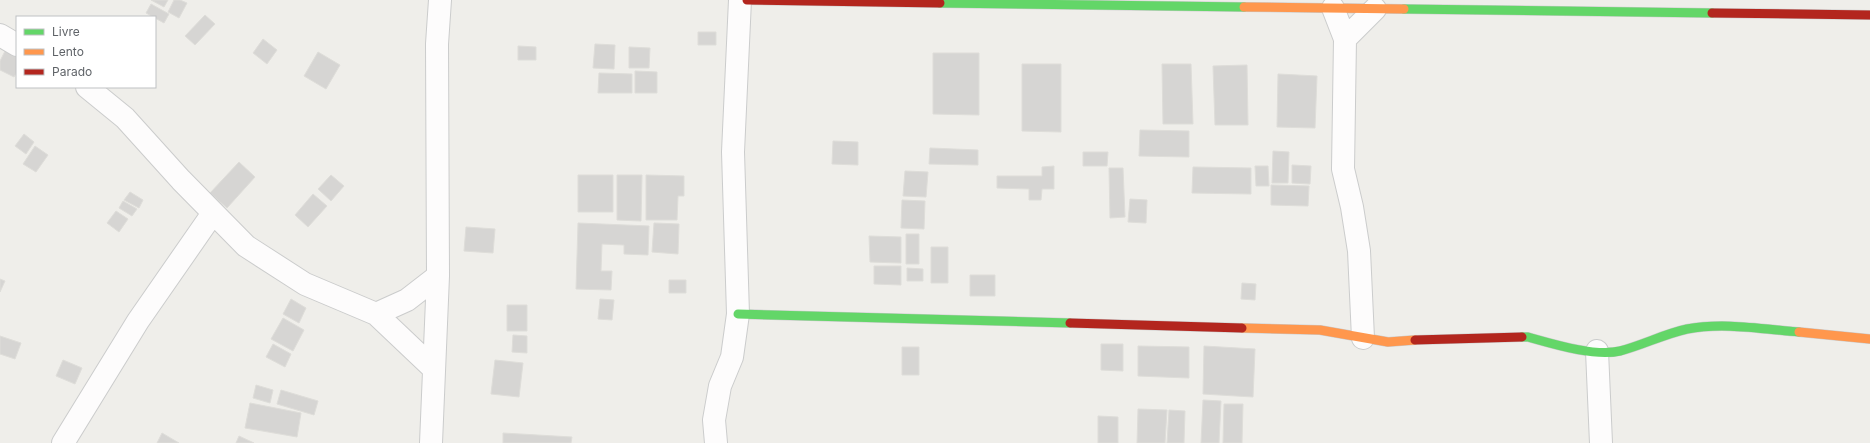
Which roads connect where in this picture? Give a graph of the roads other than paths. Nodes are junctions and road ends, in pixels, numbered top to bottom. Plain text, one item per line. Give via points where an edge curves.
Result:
1 (440, 0) edge
2 (740, 0) edge
3 (747, 0) edge
4 (1026, 2) edge
5 (1624, 6) edge
6 (1333, 8) junction
7 (1375, 9) junction
8 (1870, 15) edge
9 (0, 36) edge
10 (1345, 39) junction
11 (16, 44) edge
12 (87, 88) edge
13 (214, 213) junction
14 (438, 276) junction
15 (376, 314) junction
16 (738, 314) junction
17 (1363, 338) junction
18 (1870, 339) edge
19 (1597, 351) junction
20 (434, 369) junction
21 (63, 443) edge
22 (431, 443) edge
23 (716, 443) edge
24 (1601, 443) edge

1 - 14 street via 437,44
2 - 16 street via 732,152
3 - 4 street
4 - 6 street
5 - 7 street
5 - 8 street
6 - 7 street
6 - 10 street
7 - 10 street
9 - 11 street
10 - 17 street via 1343,169 1359,251
12 - 13 street via 125,118
13 - 15 street via 246,246 305,284
13 - 21 street via 138,321
14 - 15 street via 407,300
14 - 20 street
15 - 20 street
16 - 17 street via 1320,330
16 - 23 street via 732,357 719,393 714,420
17 - 19 street via 1388,342 1433,338 1528,337 1563,347
18 - 19 street via 1730,326 1687,329 1619,351
19 - 24 street
20 - 22 street

